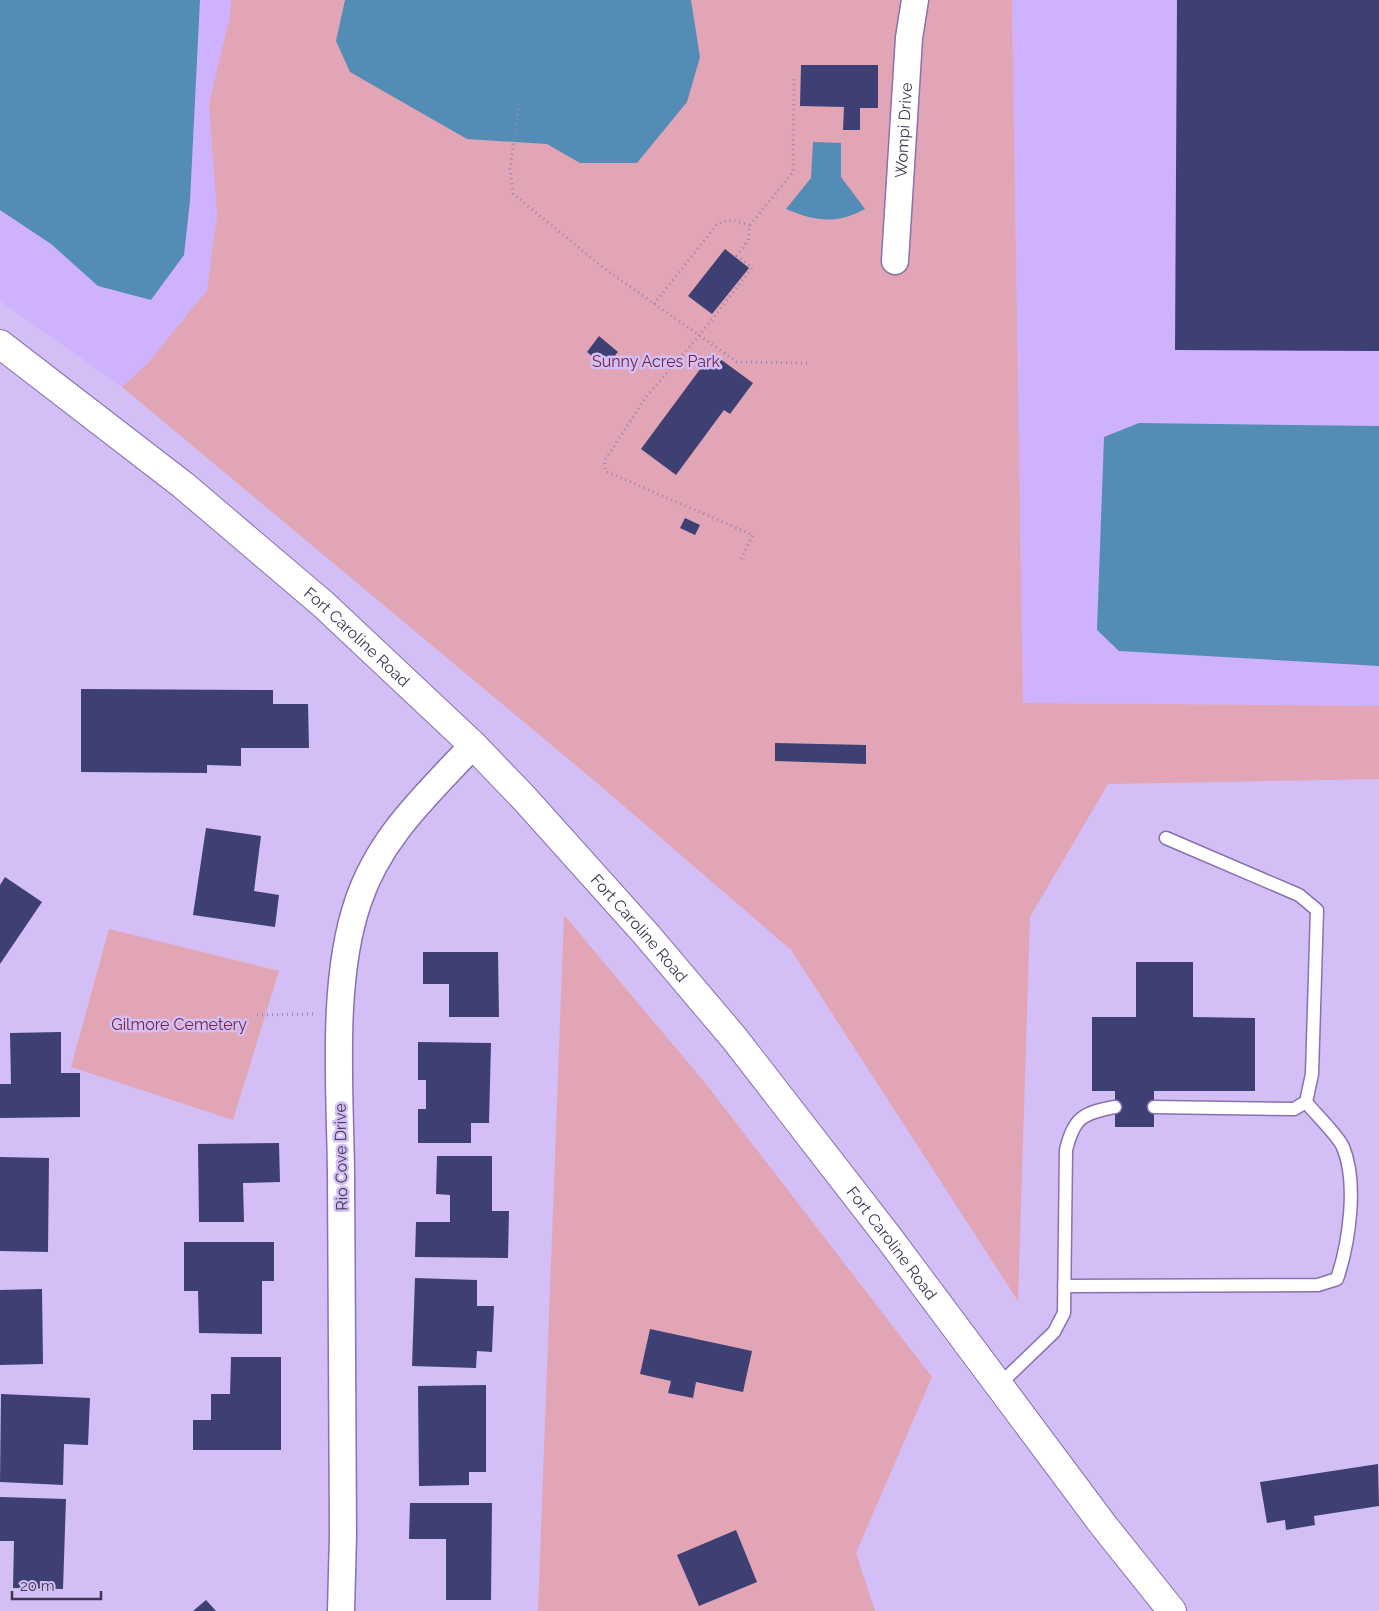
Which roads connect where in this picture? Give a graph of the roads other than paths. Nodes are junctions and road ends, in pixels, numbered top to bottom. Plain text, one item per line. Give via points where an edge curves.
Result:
1 (914, 0) edge
2 (894, 261) dead end
3 (0, 344) edge
4 (473, 745) junction
5 (1166, 838) dead end
6 (1306, 1102) junction
7 (1115, 1107) dead end
8 (1154, 1107) dead end
9 (1064, 1286) junction
10 (998, 1385) junction
11 (341, 1611) edge
12 (1172, 1611) edge

1 - 2 street, Wompi Drive
3 - 4 street, Fort Caroline Road via 183,485 322,604
4 - 10 street, Fort Caroline Road via 646,934 734,1038
4 - 11 street, Rio Cove Drive via 398,826 373,866 358,901 343,962 340,1062
5 - 6 lane via 1299,895 1317,910 1312,1074
6 - 8 lane via 1294,1109
6 - 9 lane via 1342,1146 1352,1186 1338,1279 1318,1285
7 - 9 lane via 1089,1112 1071,1129 1066,1150
9 - 10 lane via 1064,1312 1054,1332
10 - 12 street, Fort Caroline Road

